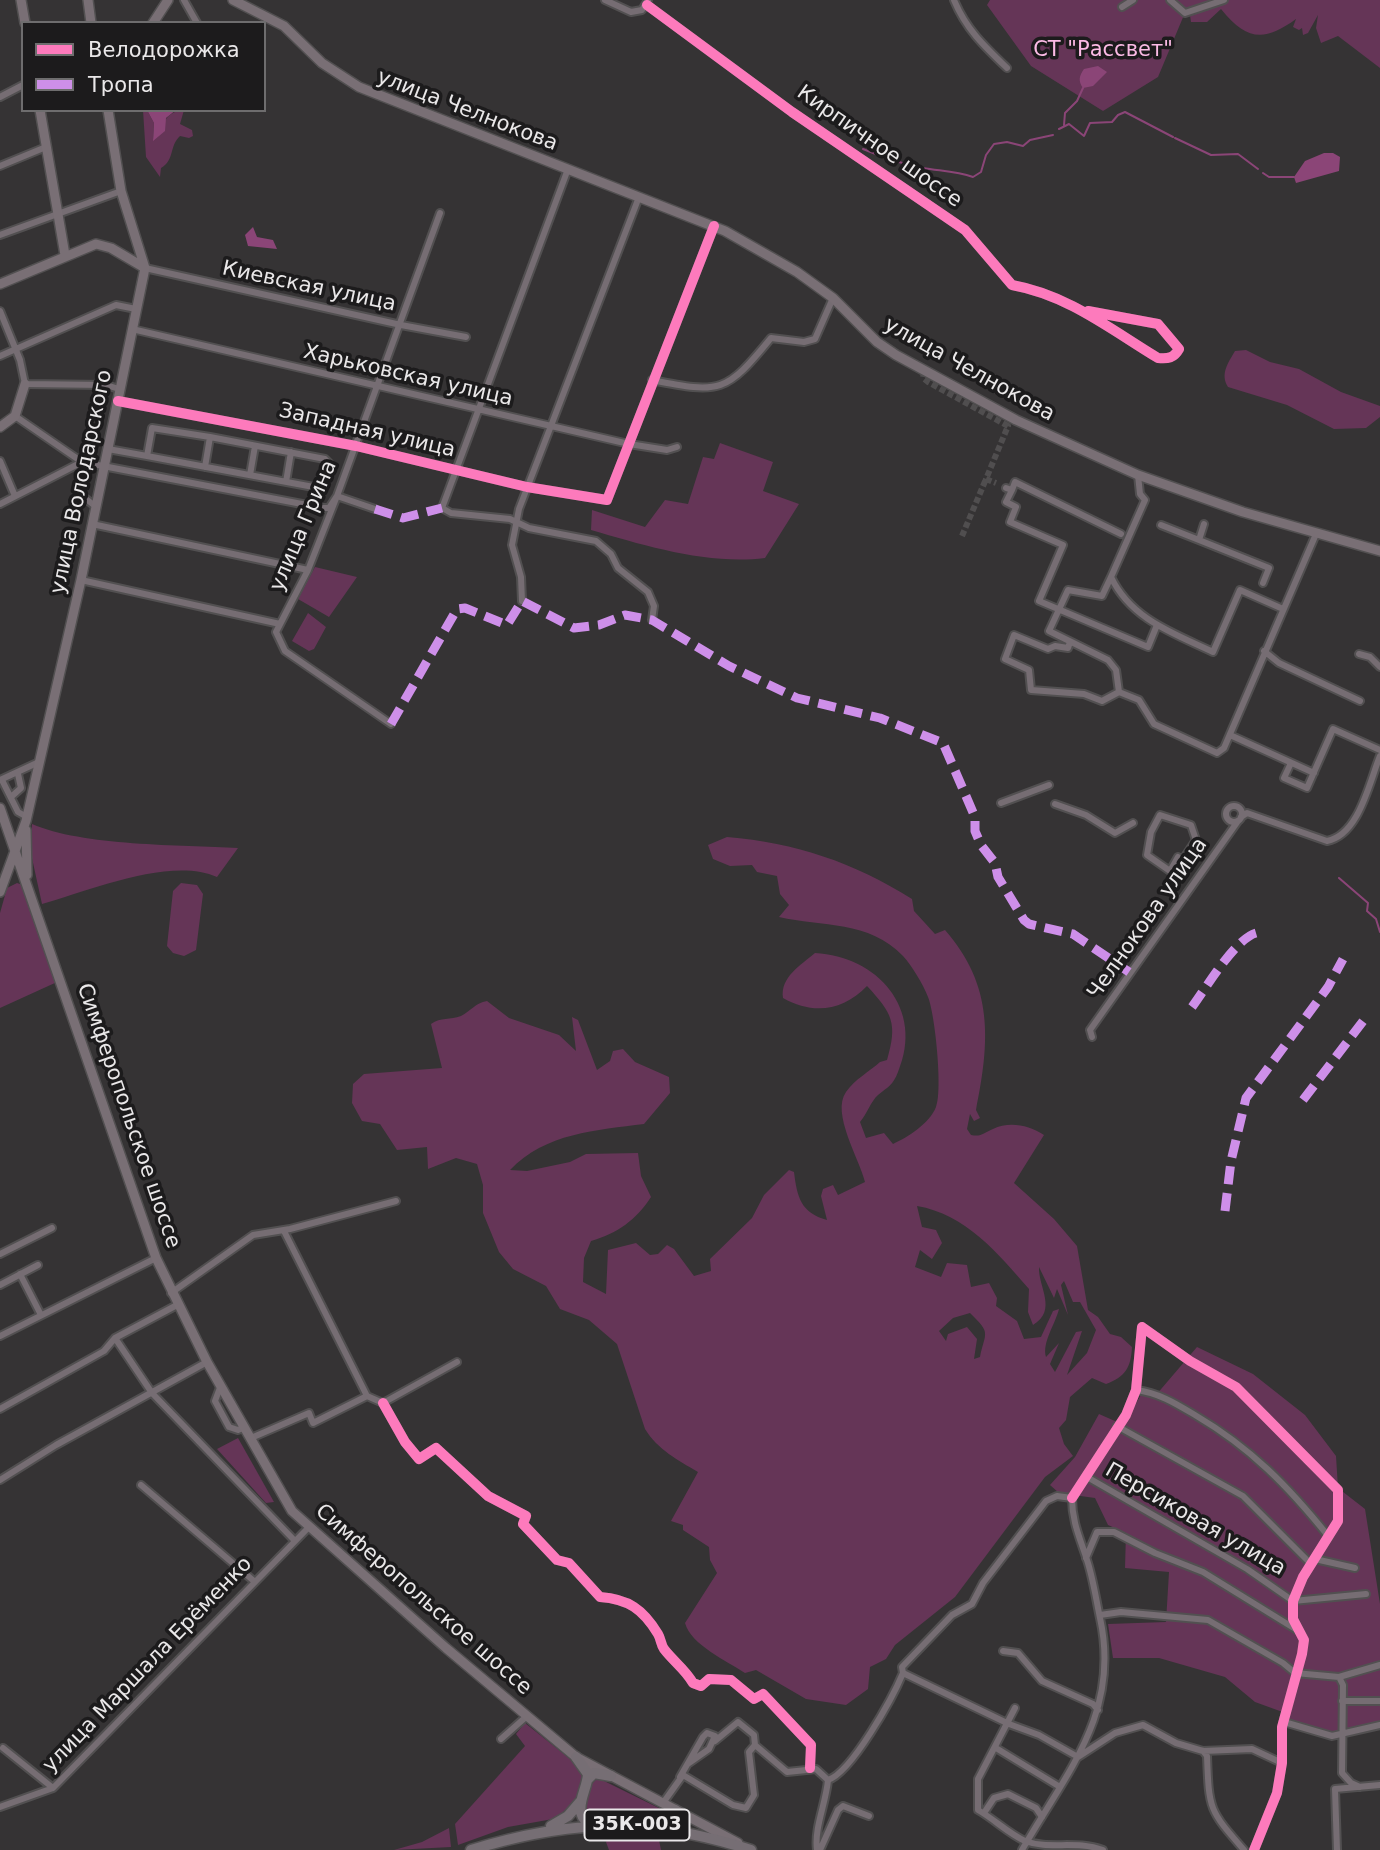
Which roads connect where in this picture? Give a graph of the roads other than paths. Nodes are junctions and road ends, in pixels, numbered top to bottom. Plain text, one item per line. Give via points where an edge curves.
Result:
1 (21, 0) edge
2 (88, 0) edge
3 (168, 0) edge
4 (184, 0) edge
5 (233, 0) edge
6 (605, 0) edge
7 (954, 0) edge
8 (1133, 0) edge
9 (1170, 0) edge
10 (1224, 0) edge
11 (647, 2) edge
12 (1122, 7) dead end
13 (25, 21) edge
14 (91, 21) edge
15 (154, 21) edge
16 (196, 21) edge
17 (1007, 68) dead end
18 (21, 86) edge
19 (0, 97) edge
20 (40, 112) edge
21 (110, 114) edge
22 (46, 147) junction
23 (0, 166) edge
24 (568, 169) junction
25 (121, 191) junction
26 (639, 197) junction
27 (56, 212) junction
28 (440, 213) dead end
29 (714, 226) junction
30 (0, 234) edge
31 (65, 256) junction
32 (145, 268) junction
33 (0, 284) edge
34 (833, 298) junction
35 (136, 309) junction
36 (0, 311) edge
37 (1088, 311) junction
38 (401, 325) junction
39 (132, 328) junction
40 (466, 337) dead end
41 (15, 350) junction
42 (0, 356) edge
43 (652, 380) junction
44 (25, 384) junction
45 (377, 387) junction
46 (120, 389) junction
47 (118, 401) junction
48 (478, 410) junction
49 (15, 416) junction
50 (551, 426) junction
51 (0, 427) edge
52 (210, 437) junction
53 (629, 444) junction
54 (255, 446) junction
55 (356, 446) junction
56 (677, 447) dead end
57 (108, 449) junction
58 (291, 452) junction
59 (147, 456) junction
60 (0, 461) edge
61 (85, 462) junction
62 (104, 466) junction
63 (205, 467) junction
64 (456, 471) junction
65 (250, 475) junction
66 (1138, 475) junction
67 (286, 482) junction
68 (527, 487) junction
69 (15, 496) junction
70 (337, 496) junction
71 (0, 503) edge
72 (95, 506) junction
73 (374, 509) dead end
74 (92, 524) junction
75 (517, 524) junction
76 (1204, 524) dead end
77 (1161, 525) dead end
78 (1121, 534) dead end
79 (1316, 534) junction
80 (1199, 540) junction
81 (1379, 549) edge
82 (308, 570) junction
83 (1111, 577) junction
84 (81, 580) junction
85 (1263, 583) dead end
86 (522, 601) dead end
87 (1059, 609) junction
88 (1283, 609) junction
89 (652, 620) dead end
90 (280, 624) junction
91 (1157, 625) junction
92 (1070, 642) junction
93 (1264, 651) junction
94 (1359, 654) dead end
95 (1380, 667) edge
96 (1119, 692) junction
97 (1360, 701) dead end
98 (391, 724) dead end
99 (1230, 735) junction
100 (1380, 750) edge
101 (1380, 756) edge
102 (39, 762) junction
103 (1291, 763) junction
104 (1314, 773) junction
105 (18, 774) junction
106 (1, 780) edge
107 (1049, 785) dead end
108 (11, 797) junction
109 (1001, 803) dead end
110 (1055, 804) dead end
111 (0, 808) edge
112 (26, 819) junction
113 (1133, 823) dead end
114 (6, 826) junction
115 (15, 851) junction
116 (1180, 859) joint
117 (28, 886) junction
118 (0, 892) edge
119 (1092, 1037) dead end
120 (396, 1201) dead end
121 (52, 1228) dead end
122 (284, 1231) junction
123 (0, 1254) edge
124 (156, 1258) junction
125 (38, 1265) dead end
126 (20, 1274) junction
127 (0, 1285) edge
128 (171, 1293) junction
129 (177, 1306) junction
130 (41, 1315) junction
131 (0, 1336) edge
132 (115, 1338) junction
133 (207, 1362) junction
134 (457, 1362) dead end
135 (1136, 1390) junction
136 (152, 1393) junction
137 (367, 1396) junction
138 (383, 1403) junction
139 (0, 1409) edge
140 (1117, 1426) junction
141 (251, 1438) junction
142 (1087, 1477) junction
143 (0, 1480) edge
144 (141, 1485) dead end
145 (1072, 1498) junction
146 (309, 1527) junction
147 (1329, 1537) junction
148 (295, 1541) junction
149 (1087, 1558) junction
150 (1313, 1561) junction
151 (1355, 1568) dead end
152 (255, 1582) junction
153 (1366, 1594) dead end
154 (1293, 1601) junction
155 (1100, 1615) junction
156 (1297, 1631) junction
157 (1003, 1650) dead end
158 (1380, 1665) edge
159 (904, 1673) junction
160 (1295, 1673) junction
161 (1339, 1677) junction
162 (1380, 1701) edge
163 (1342, 1702) junction
164 (1016, 1709) dead end
165 (1098, 1710) junction
166 (527, 1716) junction
167 (1284, 1722) junction
168 (1009, 1724) junction
169 (1380, 1725) edge
170 (1341, 1734) junction
171 (501, 1739) dead end
172 (715, 1741) junction
173 (754, 1745) junction
174 (3, 1748) dead end
175 (996, 1748) junction
176 (1203, 1751) junction
177 (576, 1757) junction
178 (1078, 1757) junction
179 (689, 1763) junction
180 (1282, 1763) junction
181 (810, 1768) junction
182 (611, 1776) junction
183 (680, 1777) junction
184 (588, 1779) junction
185 (828, 1780) junction
186 (1380, 1785) edge
187 (1060, 1787) junction
188 (1360, 1787) junction
189 (54, 1788) junction
190 (580, 1802) junction
191 (663, 1803) junction
192 (0, 1807) edge
193 (676, 1810) junction
194 (984, 1813) junction
195 (869, 1816) dead end
196 (1042, 1817) junction
197 (609, 1825) junction
198 (544, 1829) junction
199 (660, 1829) junction
200 (1026, 1842) junction
201 (750, 1849) edge
202 (471, 1850) edge
203 (818, 1850) edge
204 (1022, 1850) edge
205 (1103, 1850) edge
206 (1244, 1850) edge
207 (1254, 1850) edge
208 (1338, 1850) edge

1 - 13 main road
2 - 14 main road
3 - 15 main road
4 - 16 street
5 - 24 main road, улица Челнокова via 284,26 322,63 359,87
6 - 11 street via 631,12 642,10
7 - 17 street via 975,38
8 - 12 street
9 - 10 street via 1185,13
11 - 37 street, Кирпичное шоссе via 792,111 965,230 1012,285 1035,289
18 - 19 street
20 - 22 main road
21 - 25 main road, улица Володарского
22 - 23 street
22 - 27 main road
24 - 26 main road, улица Челнокова
24 - 48 street
25 - 27 street
25 - 32 main road, улица Володарского
26 - 29 main road, улица Челнокова
26 - 50 street
27 - 30 street
27 - 31 main road
28 - 38 street, улица Грина
29 - 34 main road, улица Челнокова via 797,272
29 - 43 street
31 - 32 main road via 96,244
31 - 33 main road
32 - 35 main road, улица Володарского
32 - 38 street, Киевская улица
34 - 43 street via 815,339 771,338 745,370 724,386 701,390
34 - 66 main road, улица Челнокова via 896,355 1025,425
35 - 39 main road, улица Володарского
35 - 41 street via 116,305
36 - 41 street
37 - 37 street, Кирпичное шоссе via 1157,324 1179,349 1168,359 1158,358
38 - 40 street, Киевская улица
38 - 45 street, улица Грина
39 - 45 street, Харьковская улица
39 - 46 main road, улица Володарского
41 - 42 street
41 - 44 street
43 - 53 street
44 - 46 street
44 - 49 main road
45 - 48 street, Харьковская улица
45 - 55 street, улица Грина
46 - 47 main road, улица Володарского
47 - 55 street, Западная улица
47 - 57 main road, улица Володарского
48 - 50 street, Харьковская улица
48 - 64 street
49 - 51 main road
49 - 61 street
50 - 53 street, Харьковская улица
50 - 68 street
52 - 54 street
52 - 59 street via 152,428
52 - 63 street
53 - 56 street, Харьковская улица via 667,450
53 - 68 street, Западная улица via 607,500
54 - 58 street
54 - 65 street
55 - 64 street, Западная улица
55 - 70 street, улица Грина
57 - 59 street
57 - 62 main road, улица Володарского
58 - 67 street
58 - 67 street via 329,463 319,488
59 - 63 street
60 - 69 street
61 - 62 street
61 - 69 street
61 - 72 street via 81,495
62 - 70 street via 323,509
62 - 72 main road, улица Володарского
63 - 65 street
64 - 68 street, Западная улица
64 - 75 street via 442,508
65 - 67 street
66 - 79 main road, улица Челнокова
66 - 83 street via 1145,500
68 - 75 street
69 - 71 street
70 - 73 street
70 - 82 street, улица Грина
72 - 74 main road, улица Володарского
74 - 82 street
74 - 84 main road, улица Володарского
75 - 86 street via 512,545
75 - 89 street via 596,541 618,568 648,592 654,606
76 - 80 street
77 - 80 street
78 - 87 street via 1015,482 1009,489 1006,502 1016,507 1010,522 1063,545 1039,601
79 - 81 main road, улица Челнокова
79 - 88 street
80 - 85 street via 1269,568
82 - 90 street, улица Грина
83 - 87 street via 1102,596 1070,588
83 - 91 street via 1132,609
84 - 90 street
84 - 102 main road, улица Володарского
87 - 91 street via 1147,647
87 - 92 street via 1049,631
88 - 91 street via 1240,590 1213,652
88 - 93 street
90 - 98 street, улица Грина via 276,632 285,651
92 - 96 street via 1108,660
92 - 96 street via 1068,649 1048,649 1014,635 1005,659 1029,670 1031,690 1084,694 1102,701
93 - 97 street via 1279,663
93 - 99 street
94 - 95 street
96 - 99 street via 1139,700 1154,724 1217,752
99 - 103 street
100 - 104 street via 1334,729
101 - 119 street, Челнокова улица via 1352,825 1337,839 1327,841 1247,813 1240,819 1090,1030
102 - 105 street
102 - 112 main road, улица Володарского
103 - 104 street
103 - 104 street via 1284,778 1307,788
105 - 106 street
105 - 108 street via 21,788
106 - 108 street
107 - 109 street
108 - 112 street
110 - 113 street via 1115,833
111 - 114 main road, Симферопольское шоссе
112 - 114 main road via 17,833
112 - 115 main road, улица Володарского
112 - 117 main road
114 - 115 main road, Симферопольское шоссе
114 - 118 main road via 8,854
115 - 117 main road, Симферопольское шоссе
115 - 118 main road, улица Володарского
116 - 116 street via 1196,840 1191,825 1160,815 1147,855 1170,871
117 - 118 main road via 14,878
117 - 124 main road, Симферопольское шоссе
120 - 122 street
121 - 123 street
122 - 128 street via 253,1235
122 - 137 street
124 - 128 main road, Симферопольское шоссе
124 - 130 street
125 - 126 street
126 - 127 street
126 - 130 street
128 - 129 main road, Симферопольское шоссе
129 - 132 street
129 - 133 main road, Симферопольское шоссе
130 - 131 street
132 - 136 street
132 - 139 street via 104,1351
133 - 136 street
133 - 141 main road, Симферопольское шоссе
134 - 138 street
135 - 140 street
135 - 147 street via 1157,1392 1234,1438 1290,1489
135 - 147 street via 1142,1327 1236,1387 1338,1490 1338,1521
136 - 143 street
136 - 148 street
137 - 138 street
137 - 141 street via 313,1423 309,1413
138 - 181 street via 419,1458 436,1448 488,1496 526,1516 523,1524 600,1597 621,1599 636,1609 694,1683 701,1686 709,1679 731,1680 754,1699 763,1694 811,1745
140 - 142 street
140 - 150 street via 1243,1496
141 - 146 main road, Симферопольское шоссе via 277,1488
142 - 145 street
142 - 154 street, Персиковая улица via 1247,1569
144 - 152 street
145 - 149 street via 1074,1524
145 - 159 street via 1057,1496 1046,1501 972,1604 940,1627 902,1667
146 - 148 street, улица Маршала Ерёменко
146 - 166 main road, Симферопольское шоссе
147 - 150 street
148 - 152 street, улица Маршала Ерёменко
149 - 155 street
149 - 156 street via 1097,1532 1114,1532 1203,1572
150 - 151 street
150 - 154 street
152 - 189 street, улица Маршала Ерёменко
153 - 154 street, Персиковая улица
154 - 156 street
155 - 160 street via 1121,1612 1208,1620
155 - 165 street via 1107,1652
156 - 160 street via 1304,1640
157 - 165 street via 1018,1653 1042,1681
158 - 161 street
159 - 168 street
159 - 185 street via 882,1716 841,1771
160 - 161 street
160 - 167 street
161 - 163 street
162 - 163 street
163 - 170 street
164 - 168 street
165 - 178 street
166 - 171 street
166 - 177 main road, Симферопольское шоссе
167 - 170 street via 1319,1734
167 - 180 street
168 - 175 street
168 - 178 street
169 - 170 street
170 - 188 street via 1342,1773
172 - 173 street via 738,1722 754,1735
172 - 179 street
172 - 179 street via 710,1734 703,1737
173 - 181 street via 786,1772
173 - 183 street via 750,1752 754,1795 746,1808
174 - 189 street
175 - 187 street
175 - 194 street via 978,1779 978,1810
176 - 178 street via 1143,1725 1115,1733
176 - 180 street via 1252,1749
176 - 206 street via 1215,1816
177 - 182 main road, Симферопольское шоссе
177 - 184 main road
178 - 187 street
179 - 183 street
180 - 207 street via 1277,1793
181 - 185 street
182 - 184 main road via 597,1773
182 - 191 main road, Симферопольское шоссе
183 - 191 street
184 - 190 main road
185 - 203 street via 815,1837
186 - 188 street
187 - 196 street
188 - 208 street via 1335,1789
189 - 192 street, улица Маршала Ерёменко
190 - 197 main road via 589,1824
190 - 198 main road via 564,1819
191 - 193 main road, Симферопольское шоссе
193 - 199 main road via 674,1825
193 - 201 main road, Симферопольское шоссе
194 - 196 street via 995,1798 1008,1794 1036,1808
194 - 200 street
195 - 203 street via 843,1807 838,1810
196 - 200 street
197 - 198 main road, 35К-003
197 - 199 main road, 35К-003
198 - 202 main road, 35К-003
199 - 201 main road, 35К-003
200 - 204 street
200 - 205 street via 1077,1843

